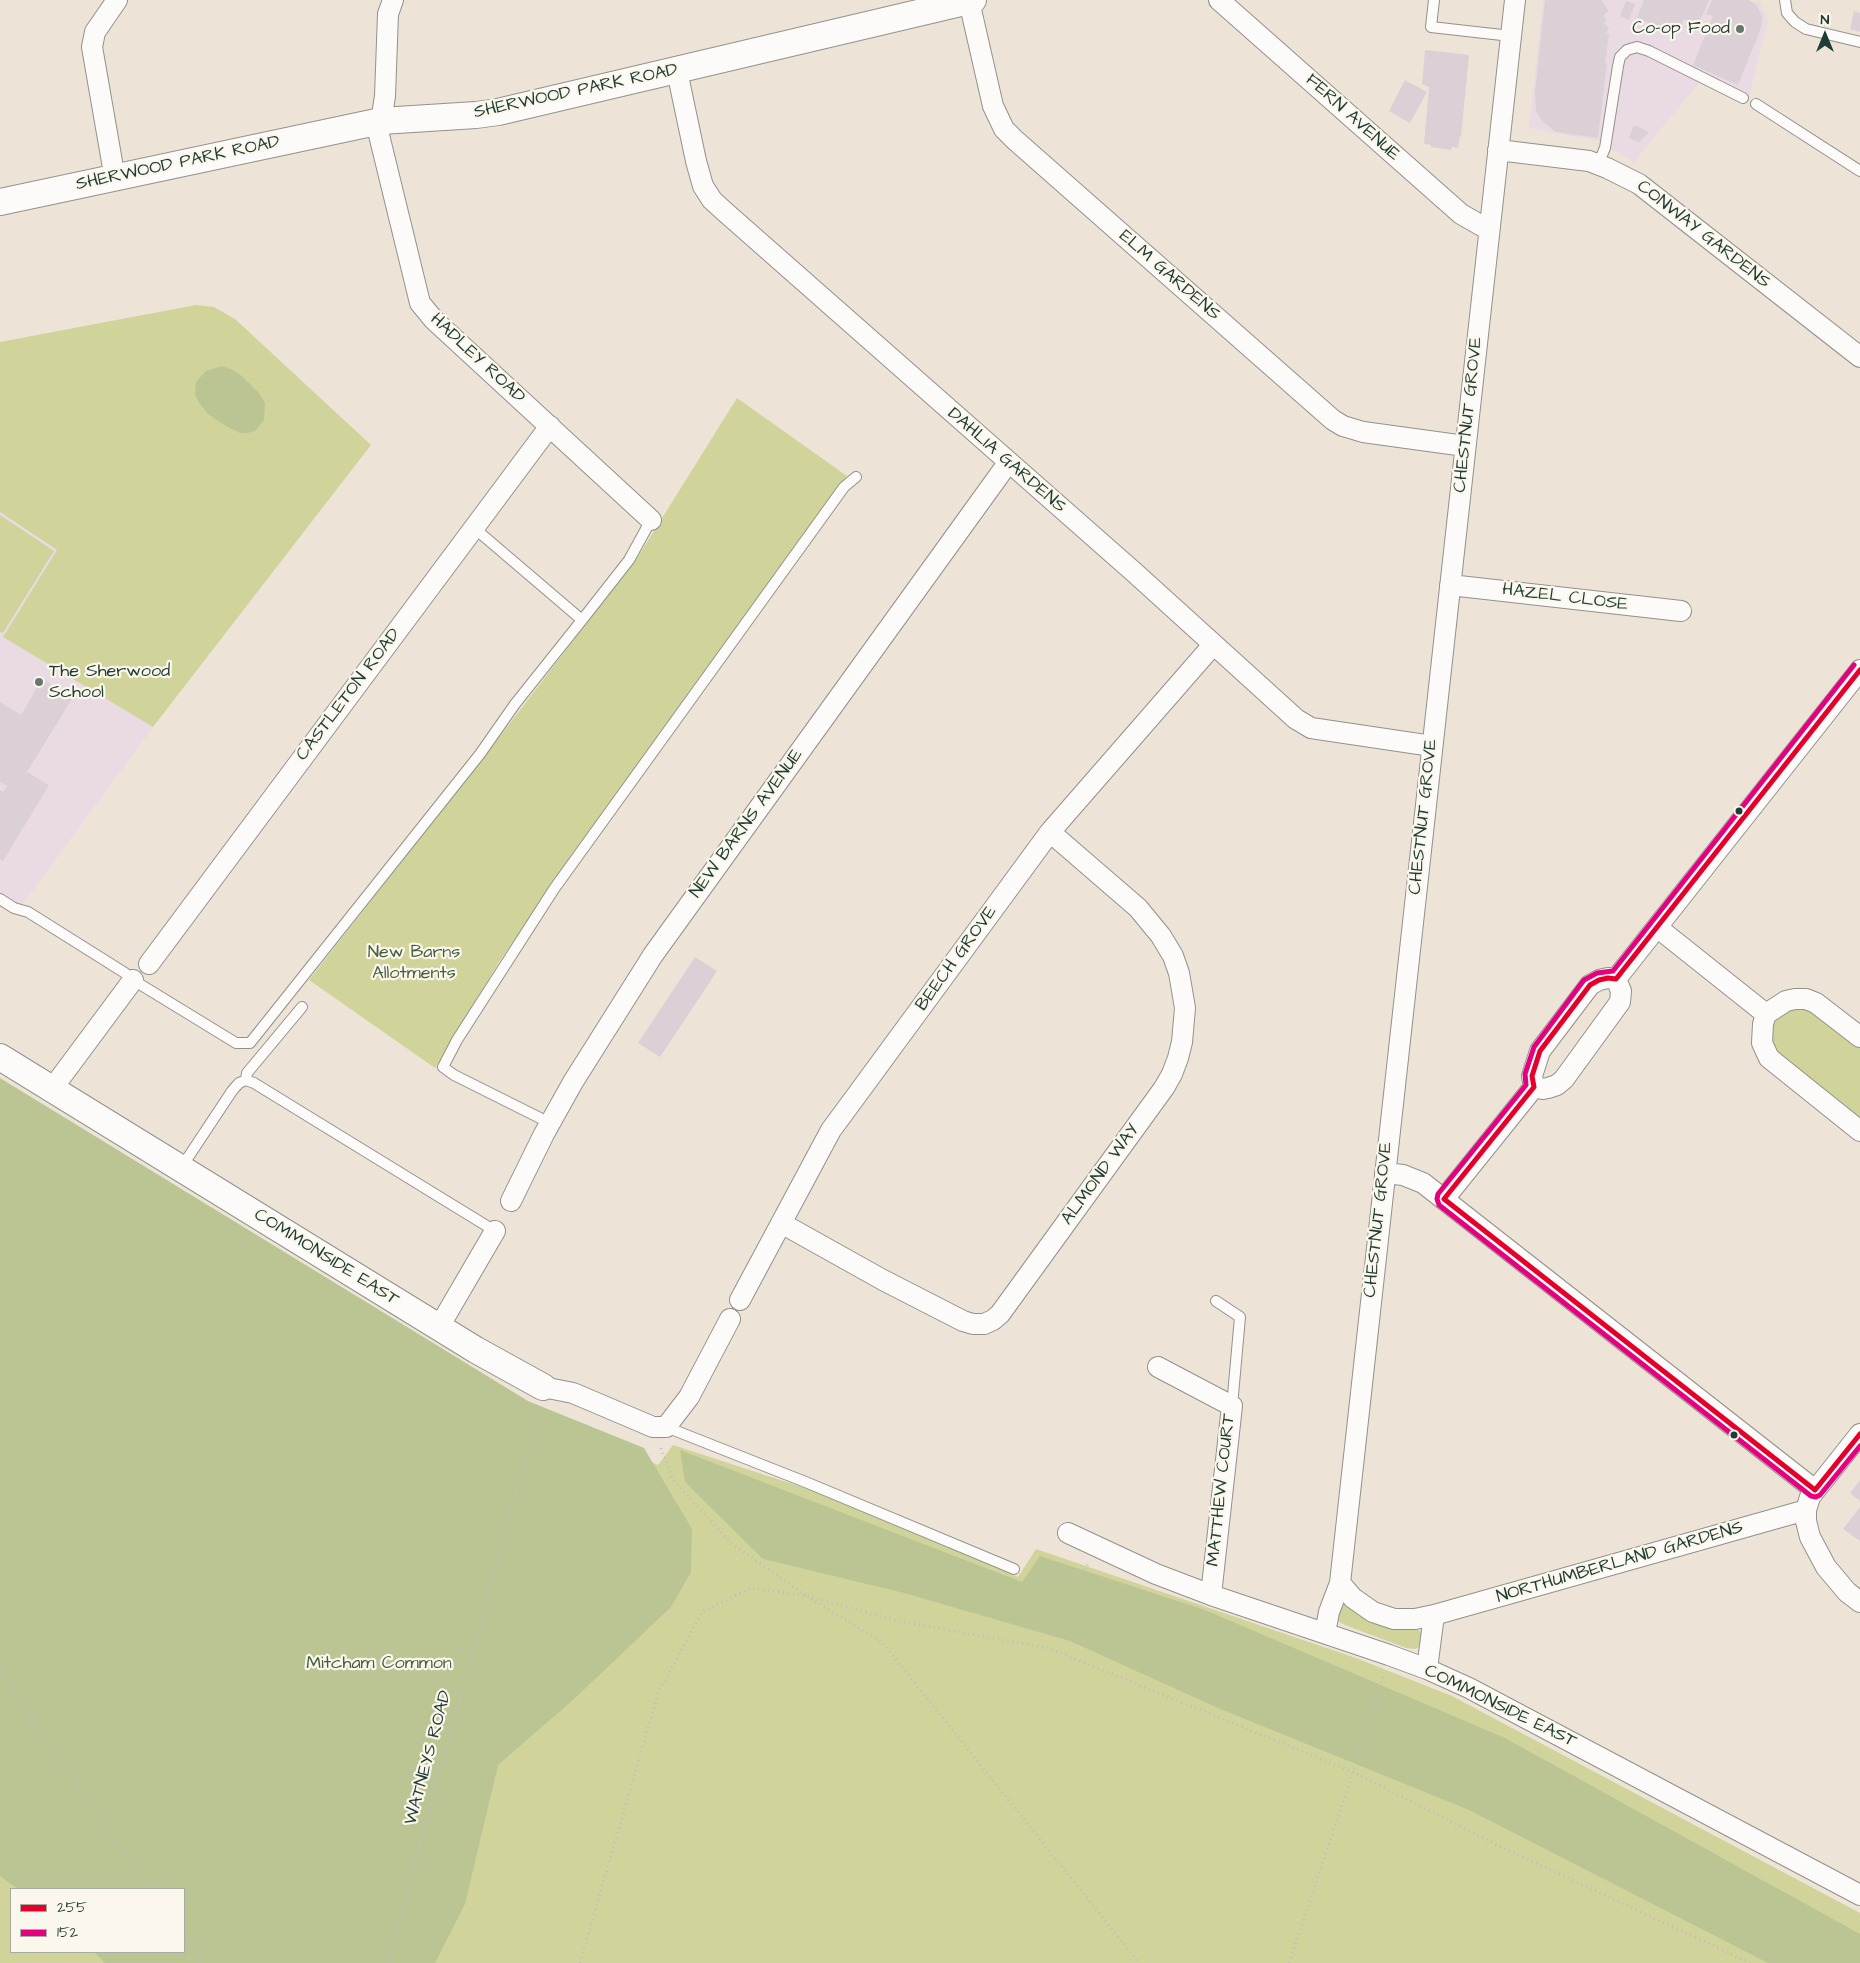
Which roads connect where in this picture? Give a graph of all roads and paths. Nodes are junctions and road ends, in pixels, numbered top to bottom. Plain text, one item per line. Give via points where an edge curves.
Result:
1 (117, 0) edge
2 (393, 0) edge
3 (971, 0) edge
4 (1219, 0) edge
5 (1434, 0) edge
6 (1515, 0) edge
7 (1785, 0) edge
8 (1511, 36) junction
9 (1860, 42) edge
10 (677, 71) junction
11 (1743, 98) dead end
12 (1756, 104) dead end
13 (381, 121) junction
14 (1498, 150) junction
15 (1598, 164) junction
16 (1860, 171) edge
17 (115, 179) junction
18 (0, 202) edge
19 (1489, 230) junction
20 (1860, 358) edge
21 (550, 426) junction
22 (1465, 446) junction
23 (1008, 463) junction
24 (856, 477) dead end
25 (651, 520) joint
26 (474, 527) junction
27 (1450, 585) junction
28 (1680, 611) dead end
29 (582, 620) junction
30 (1213, 645) junction
31 (1860, 670) edge
32 (1432, 746) junction
33 (1050, 832) junction
34 (0, 899) edge
35 (1658, 928) junction
36 (149, 964) dead end
37 (1616, 979) junction
38 (133, 980) junction
39 (302, 1007) dead end
40 (1766, 1014) junction
41 (1860, 1037) edge
42 (0, 1058) edge
43 (246, 1080) junction
44 (1534, 1087) junction
45 (52, 1089) junction
46 (550, 1123) junction
47 (1860, 1131) edge
48 (181, 1168) junction
49 (1385, 1173) junction
50 (1444, 1199) junction
51 (510, 1201) dead end
52 (781, 1223) junction
53 (495, 1231) joint
54 (740, 1300) dead end
55 (1216, 1301) dead end
56 (730, 1319) dead end
57 (439, 1328) junction
58 (1158, 1367) dead end
59 (543, 1387) junction
60 (1232, 1406) junction
61 (659, 1427) junction
62 (1860, 1434) edge
63 (1815, 1490) junction
64 (1806, 1510) junction
65 (1068, 1533) dead end
66 (1098, 1548) junction
67 (1014, 1569) joint
68 (1340, 1584) junction
69 (1211, 1595) junction
70 (807, 1596) junction
71 (1860, 1602) edge
72 (1434, 1615) junction
73 (1325, 1632) junction
74 (1389, 1656) junction
75 (1427, 1669) junction
76 (0, 1672) edge
77 (1353, 1772) junction
78 (149, 1888) edge
79 (1860, 1895) edge
80 (185, 1936) edge
81 (204, 1963) edge
82 (388, 1963) edge
83 (580, 1963) edge
84 (1139, 1963) edge
85 (1289, 1963) edge
86 (1750, 1963) edge

1 - 17 street via 95,32 92,47
2 - 13 street, HADLEY ROAD via 388,14
3 - 10 street, SHERWOOD PARK ROAD
3 - 22 street, ELM GARDENS via 993,106 1004,129 1015,140 1333,420 1363,432
4 - 19 street, FERN AVENUE via 1461,214
5 - 8 lane via 1431,27
6 - 8 street, CHESTNUT GROVE
7 - 9 lane via 1787,12 1794,22 1806,29
8 - 14 street, CHESTNUT GROVE
10 - 13 street, SHERWOOD PARK ROAD via 498,112
10 - 23 street, DAHLIA GARDENS via 696,161 703,186 712,200
11 - 15 lane via 1649,51 1627,50 1620,57 1605,148
12 - 16 lane
13 - 17 street, SHERWOOD PARK ROAD
13 - 21 street, HADLEY ROAD via 380,143 420,303 434,320
14 - 15 street, CONWAY GARDENS via 1578,158
14 - 19 street, CHESTNUT GROVE
15 - 20 street, CONWAY GARDENS via 1650,190
17 - 18 street, SHERWOOD PARK ROAD
19 - 22 street, CHESTNUT GROVE
21 - 25 street, HADLEY ROAD
21 - 26 street, CASTLETON ROAD
22 - 27 street, CHESTNUT GROVE
23 - 30 street, DAHLIA GARDENS
23 - 46 street, NEW BARNS AVENUE via 653,955
24 - 46 lane via 826,511 554,889 443,1066 454,1075
25 - 29 lane via 629,560
26 - 29 lane
26 - 36 street, CASTLETON ROAD
27 - 28 street, HAZEL CLOSE
27 - 32 street, CHESTNUT GROVE
29 - 38 lane via 250,1043 236,1043
30 - 32 street, DAHLIA GARDENS via 1296,719 1312,728
30 - 33 street, BEECH GROVE
31 - 35 street
32 - 49 street, CHESTNUT GROVE
33 - 52 street, BEECH GROVE via 837,1122
33 - 52 street, ALMOND WAY via 1138,908 1151,922 1172,956 1181,981 1185,1008 1178,1058 1164,1088 1000,1314 984,1324 963,1322
34 - 38 lane via 28,912
35 - 37 street
35 - 40 street
37 - 44 street via 1599,980 1590,985 1545,1043 1534,1064
37 - 44 street via 1621,991 1620,1002 1564,1078 1548,1088
38 - 45 street
39 - 43 lane via 248,1073
40 - 41 street via 1786,1001 1806,999
40 - 47 street via 1762,1042 1769,1058
42 - 45 street, COMMONSIDE EAST
43 - 48 lane via 232,1091
43 - 53 lane
44 - 50 street
45 - 48 street, COMMONSIDE EAST
46 - 51 street, NEW BARNS AVENUE
48 - 57 street, COMMONSIDE EAST
49 - 50 street via 1414,1178
49 - 68 street, CHESTNUT GROVE
50 - 63 street
52 - 54 street, BEECH GROVE
53 - 57 street
55 - 60 lane via 1240,1317
56 - 61 street via 689,1397
57 - 59 street, COMMONSIDE EAST
58 - 60 street, MATTHEW COURT
59 - 61 street, COMMONSIDE EAST via 573,1394
59 - 82 path, WATNEYS ROAD
60 - 69 street, MATTHEW COURT
61 - 67 lane via 808,1483
61 - 70 path via 673,1480 732,1544
62 - 63 street
63 - 64 street
64 - 71 street via 1808,1532 1826,1567
64 - 72 street, NORTHUMBERLAND GARDENS
65 - 66 street, COMMONSIDE EAST
66 - 67 path via 1085,1569 1053,1581 1034,1580
66 - 69 street, COMMONSIDE EAST
68 - 72 street, NORTHUMBERLAND GARDENS via 1373,1612 1394,1619
68 - 73 street, CHESTNUT GROVE
69 - 73 street, COMMONSIDE EAST
70 - 77 path via 898,1621 1048,1648
70 - 83 path via 751,1588 702,1612 658,1693
70 - 84 path via 882,1642
72 - 75 street
73 - 74 street, COMMONSIDE EAST
74 - 75 street, COMMONSIDE EAST
74 - 77 path
75 - 79 street, COMMONSIDE EAST via 1469,1688
76 - 78 path
77 - 85 path
77 - 86 path via 1497,1845
80 - 81 path

